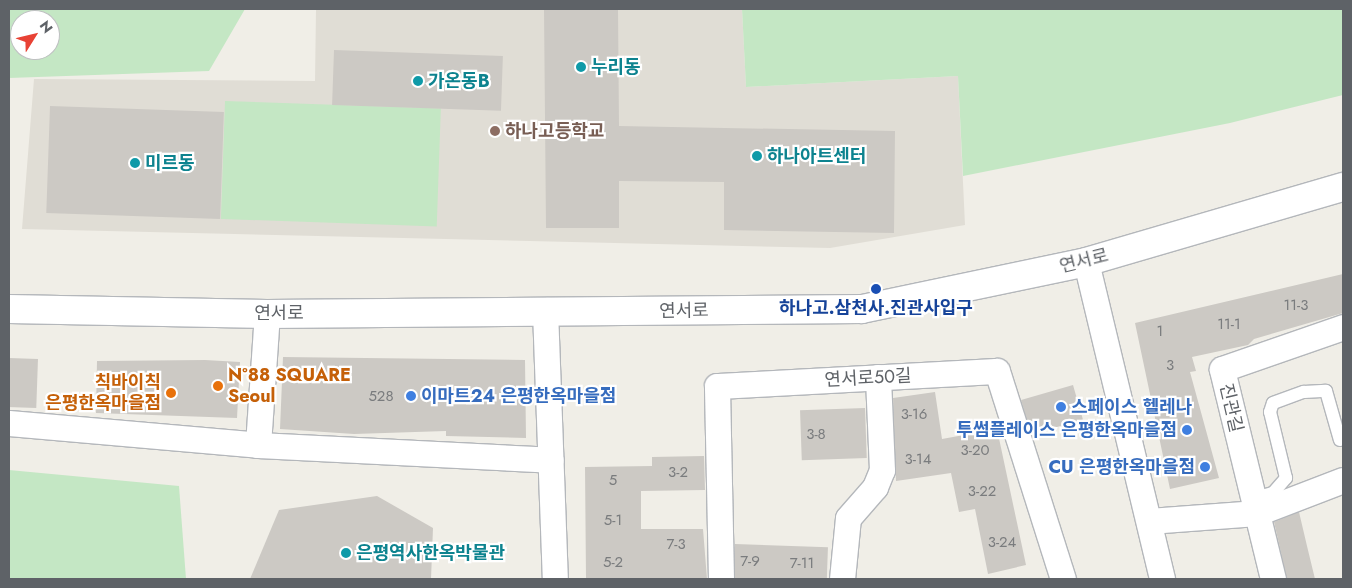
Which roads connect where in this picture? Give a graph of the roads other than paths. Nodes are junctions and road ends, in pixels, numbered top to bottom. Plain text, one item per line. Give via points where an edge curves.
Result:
1 (1343, 187) edge
2 (1086, 262) junction
3 (9, 309) edge
4 (545, 310) junction
5 (267, 314) junction
6 (1343, 328) edge
7 (878, 377) junction
8 (9, 423) edge
9 (1340, 440) dead end
10 (258, 445) junction
11 (551, 460) junction
12 (1343, 480) edge
13 (1255, 506) junction
14 (1149, 521) junction
15 (1057, 578) edge
16 (555, 579) edge
17 (721, 579) edge
18 (842, 579) edge
19 (1162, 579) edge
20 (1272, 579) edge

1 - 2 main road, 연서로
2 - 4 main road, 연서로 via 862,309
2 - 14 street via 1095,314
3 - 5 main road, 연서로
4 - 5 main road, 연서로
4 - 11 street
5 - 10 street
6 - 13 street, 진관길 via 1222,369
7 - 15 street, 연서로50길 via 998,371
7 - 17 street, 연서로50길 via 717,386
7 - 18 street via 882,470 875,487 848,518
8 - 10 street
9 - 13 lane via 1326,391 1304,392 1272,403 1270,412 1286,478 1282,486
10 - 11 street
11 - 16 street
12 - 13 street
13 - 14 street
13 - 20 street, 진관길
14 - 19 street

